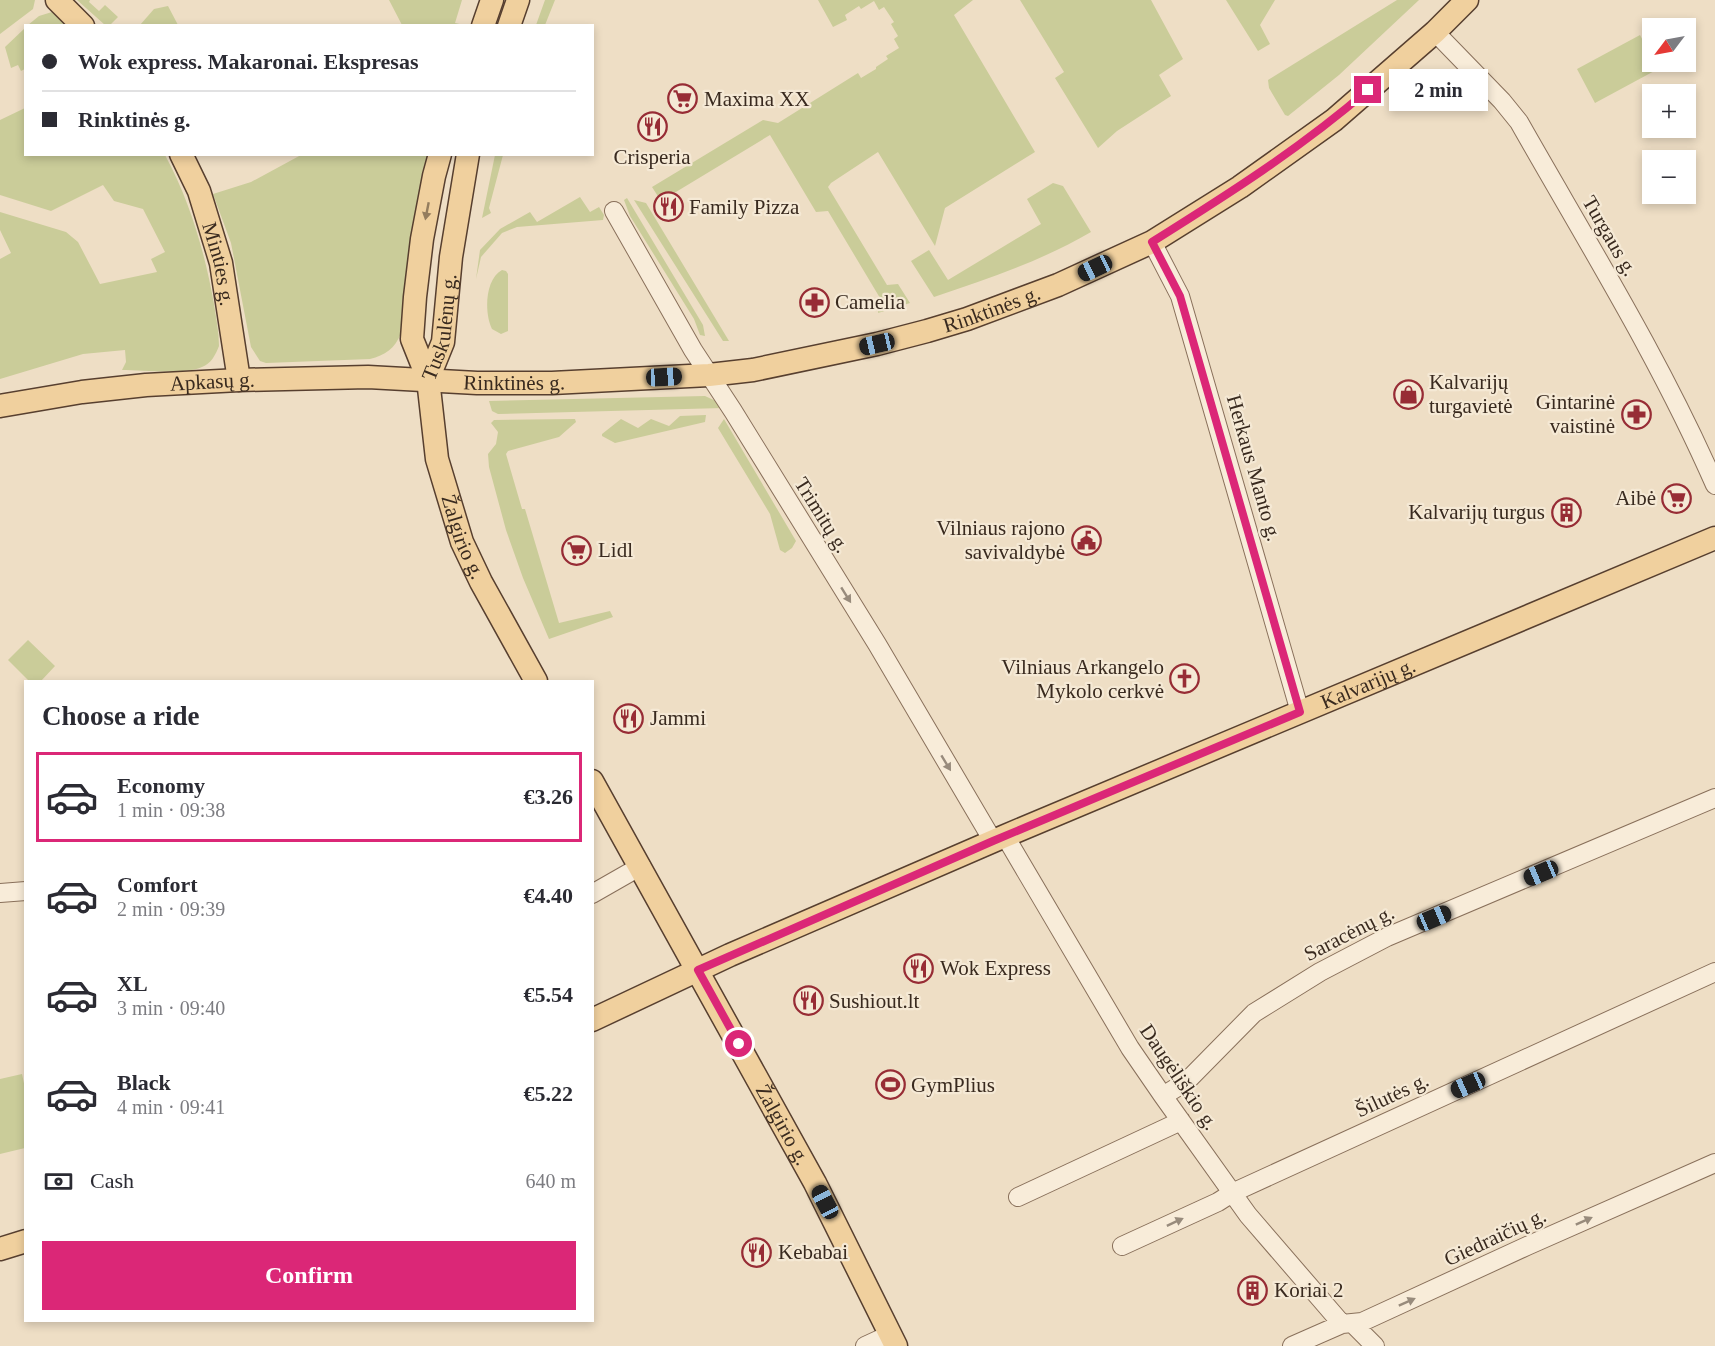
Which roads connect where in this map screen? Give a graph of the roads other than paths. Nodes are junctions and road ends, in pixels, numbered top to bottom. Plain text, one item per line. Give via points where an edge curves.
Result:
1 (57, 0) edge
2 (492, 0) edge
3 (518, 0) edge
4 (1467, 0) edge
5 (81, 24) edge
6 (484, 24) edge
7 (510, 24) edge
8 (1435, 32) junction
9 (182, 156) edge
10 (439, 156) edge
11 (468, 156) edge
12 (614, 211) dead end
13 (1152, 242) junction
14 (710, 375) junction
15 (428, 379) junction
16 (239, 380) junction
17 (0, 406) edge
18 (1715, 485) edge
19 (1715, 538) edge
20 (535, 680) edge
21 (1300, 712) junction
22 (594, 785) edge
23 (1715, 798) edge
24 (999, 839) junction
25 (640, 866) junction
26 (24, 891) edge
27 (0, 893) edge
28 (594, 893) edge
29 (698, 970) junction
30 (1715, 972) edge
31 (594, 1019) edge
32 (1163, 1096) junction
33 (1181, 1121) junction
34 (1715, 1163) edge
35 (1232, 1193) junction
36 (1018, 1197) dead end
37 (24, 1241) edge
38 (1122, 1246) dead end
39 (0, 1248) edge
40 (1348, 1324) junction
41 (893, 1340) edge
42 (865, 1346) edge
43 (1292, 1346) edge
44 (1375, 1346) edge

1 - 5 main road
2 - 6 main road
3 - 7 main road
4 - 8 main road, Rinktinės g.
8 - 13 main road, Rinktinės g. via 1298,147
8 - 18 street, Turgaus g. via 1519,123 1674,397
9 - 16 main road, Minties g. via 199,191 221,264
10 -> 15 main road, Tuskulėnų g. via 422,239 412,339
11 - 15 main road, Tuskulėnų g. via 451,256 443,342
12 - 14 street, Trimitų g.
13 - 14 main road, Rinktinės g. via 1058,285 937,328 818,357
13 - 21 street, Herkaus Manto g. via 1180,296
14 - 15 main road, Rinktinės g. via 552,383
14 -> 24 street, Trimitų g.
15 - 16 main road, Apkasų g.
15 - 20 main road, Žalgirio g. via 436,459 462,542
16 - 17 main road, Apkasų g. via 93,390
19 - 21 main road, Kalvarijų g.
21 - 24 main road, Kalvarijų g.
22 - 25 main road, Žalgirio g.
23 - 32 street, Saracėnų g. via 1387,937 1320,972 1254,1013 1187,1081
24 - 29 main road, Kalvarijų g.
24 - 32 street, Daugėliškio g.
25 - 28 street
25 - 29 main road, Žalgirio g.
26 - 27 street
29 - 31 main road, Kalvarijų g.
29 - 41 main road, Žalgirio g. via 815,1183
30 - 35 street, Šilutės g.
32 - 33 street, Daugėliškio g.
33 - 35 street, Daugėliškio g.
33 - 36 street
40 -> 34 street, Giedraičių g. via 1362,1322
38 -> 35 street, Šilutės g.
35 - 40 street, Daugėliškio g.
37 - 39 main road
40 - 43 street, Giedraičių g.
40 - 44 street, Daugėliškio g.
41 - 42 street

